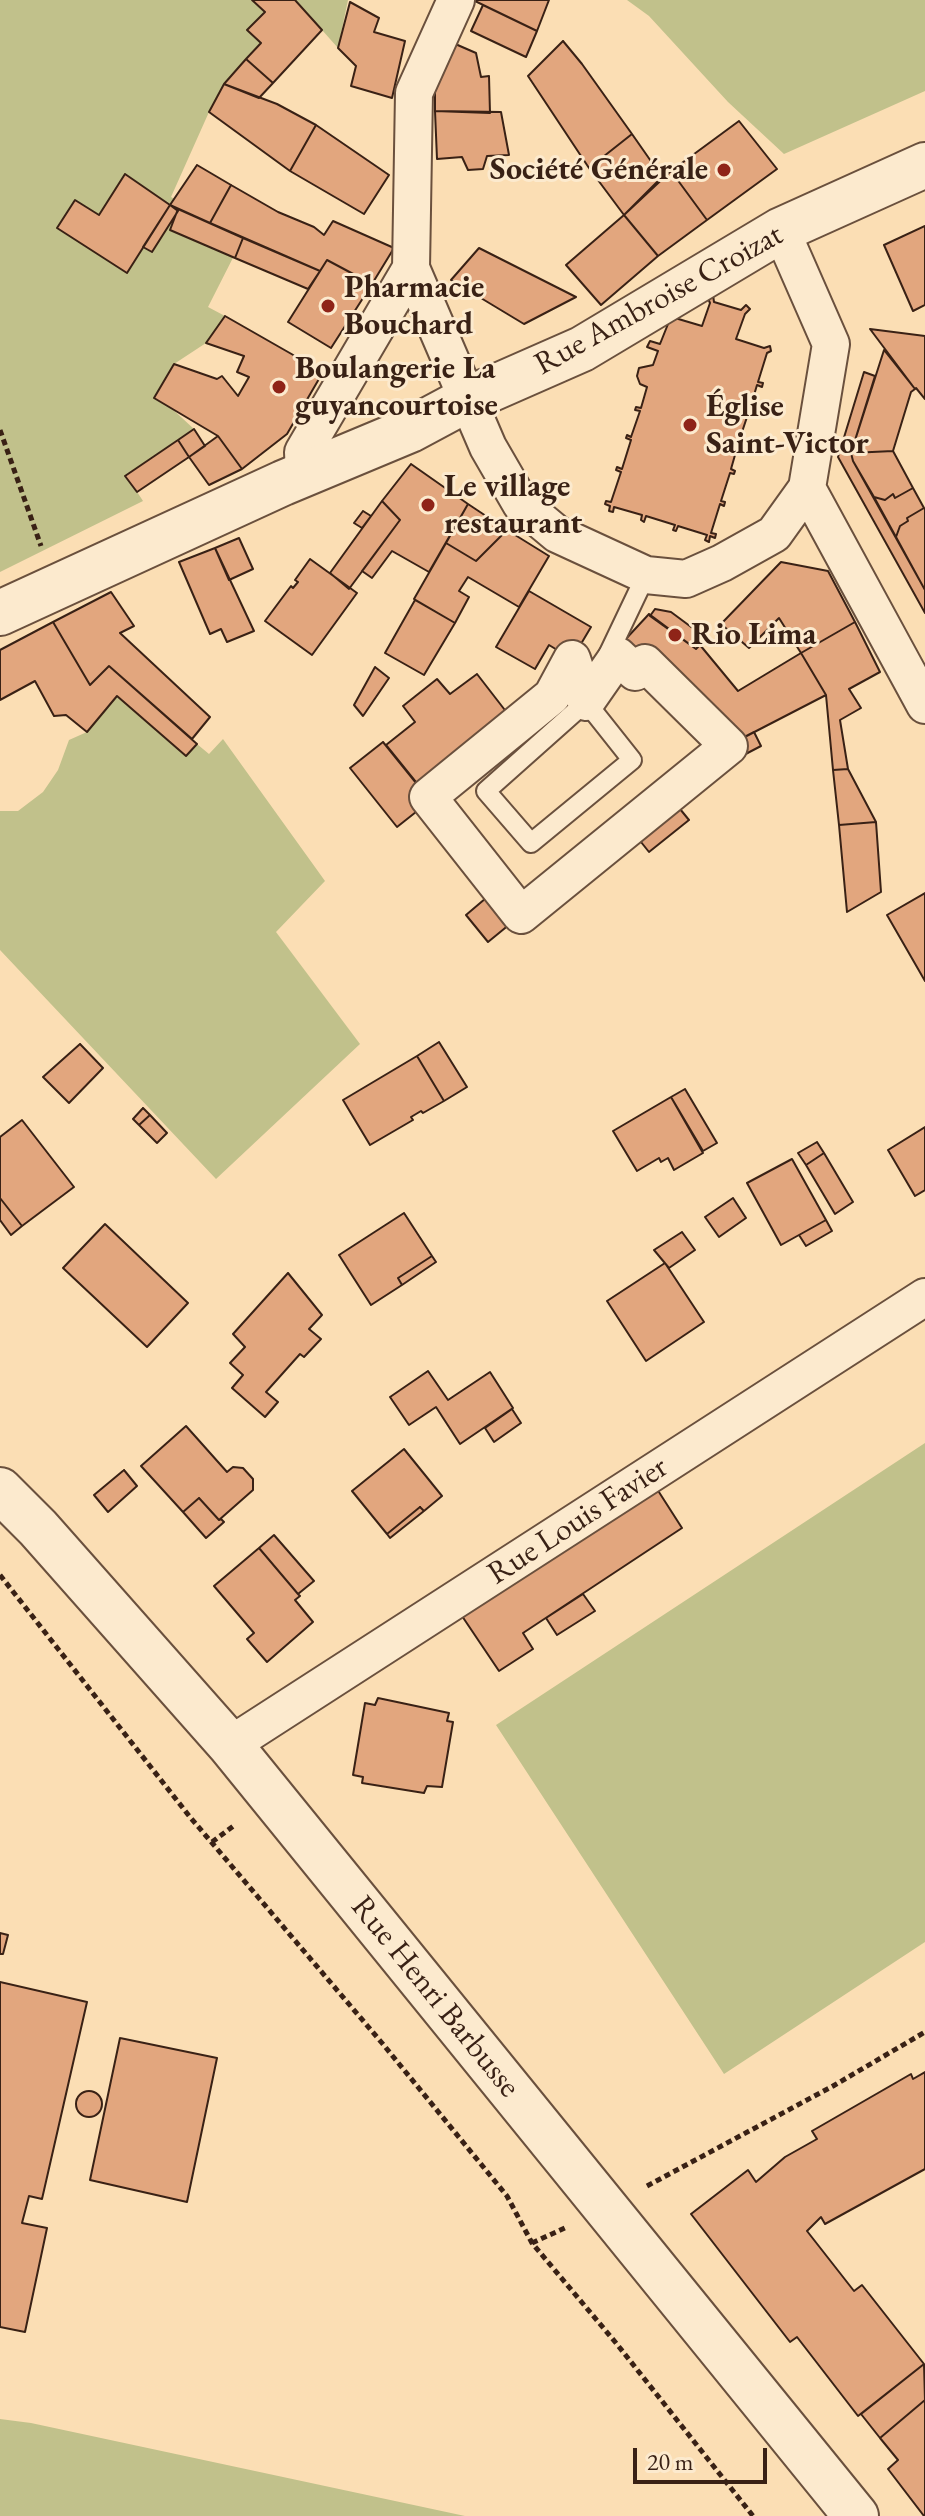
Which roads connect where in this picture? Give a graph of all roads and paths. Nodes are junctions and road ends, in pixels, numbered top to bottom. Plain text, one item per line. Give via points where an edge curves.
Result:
1 (456, 0) edge
2 (925, 165) edge
3 (781, 230) junction
4 (411, 268) junction
5 (466, 400) junction
6 (0, 430) edge
7 (304, 475) junction
8 (807, 488) junction
9 (46, 560) dead end
10 (646, 575) junction
11 (0, 613) edge
12 (586, 702) junction
13 (925, 705) edge
14 (925, 1297) edge
15 (0, 1490) edge
16 (0, 1575) edge
17 (230, 1745) junction
18 (925, 2032) edge
19 (607, 2208) junction
20 (532, 2243) junction
21 (753, 2516) edge
22 (856, 2516) edge

1 - 4 street via 414,93
2 - 3 street, Rue Ambroise Croizat
3 - 5 street, Rue Ambroise Croizat via 582,349
3 - 8 street via 831,344
4 - 5 street
4 - 7 street via 303,452
5 - 7 street, Rue Ambroise Croizat
5 - 10 street via 521,504 557,534
6 - 9 path
7 - 11 street, Rue Ambroise Croizat
8 - 10 street via 774,534 722,563 686,579
8 - 13 street
10 - 12 lane
12 - 12 lane via 486,791 531,843 632,760
12 - 12 street via 572,659 552,696 428,797 521,915 729,746 645,663 635,672 618,656
14 - 17 street, Rue Louis Favier
15 - 17 street, Rue Henri Barbusse
16 - 20 path via 190,1817 507,2196
17 - 19 street, Rue Henri Barbusse
18 - 19 path
19 - 20 path
19 - 22 street, Rue Henri Barbusse
20 - 21 path

